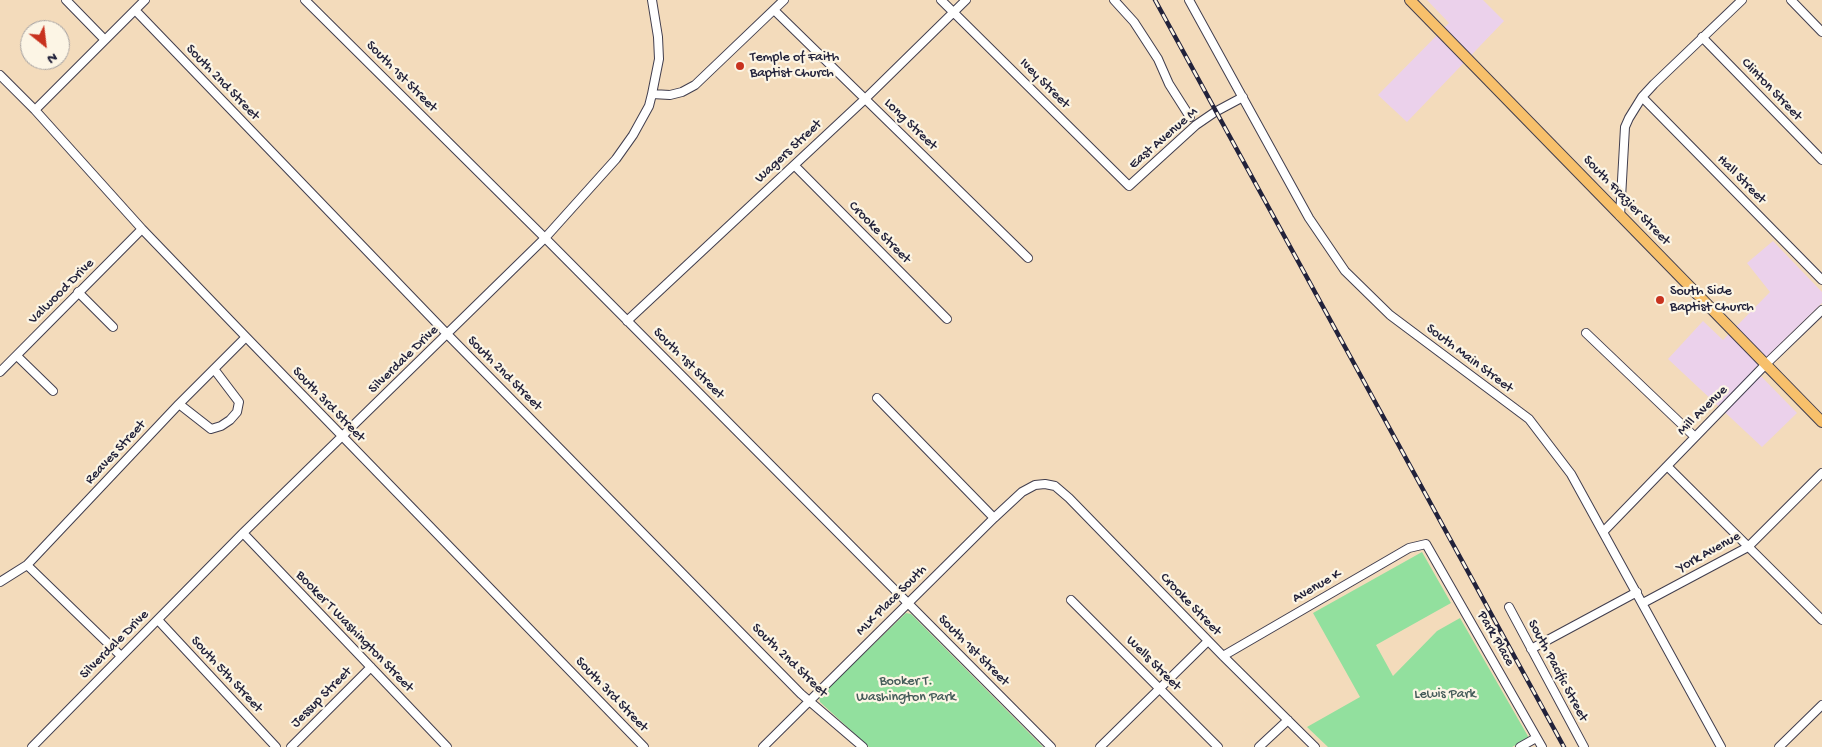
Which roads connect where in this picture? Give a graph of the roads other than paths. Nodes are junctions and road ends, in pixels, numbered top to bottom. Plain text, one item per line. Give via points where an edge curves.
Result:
1 (66, 0) edge
2 (145, 0) edge
3 (652, 0) edge
4 (784, 0) edge
5 (941, 0) edge
6 (966, 0) edge
7 (1114, 0) edge
8 (1189, 0) edge
9 (1410, 0) edge
10 (1742, 0) edge
11 (1791, 0) edge
12 (307, 1) edge
13 (135, 10) junction
14 (774, 10) junction
15 (953, 12) junction
16 (1822, 32) edge
17 (1702, 37) junction
18 (105, 40) junction
19 (0, 75) edge
20 (652, 94) junction
21 (1243, 97) junction
22 (1642, 97) junction
23 (865, 98) junction
24 (35, 110) junction
25 (1190, 117) dead end
26 (1822, 160) edge
27 (794, 165) junction
28 (1129, 186) joint
29 (1620, 216) junction
30 (142, 229) junction
31 (545, 238) junction
32 (1028, 258) dead end
33 (1822, 280) edge
34 (78, 292) junction
35 (1822, 310) edge
36 (947, 319) dead end
37 (627, 321) junction
38 (113, 327) dead end
39 (1586, 333) dead end
40 (448, 335) junction
41 (246, 337) junction
42 (16, 356) junction
43 (1765, 365) junction
44 (214, 369) junction
45 (0, 372) edge
46 (53, 391) dead end
47 (877, 398) dead end
48 (179, 404) junction
49 (1822, 422) edge
50 (342, 437) junction
51 (1695, 437) junction
52 (1666, 466) junction
53 (1822, 474) edge
54 (1046, 484) joint
55 (994, 518) junction
56 (1604, 531) junction
57 (243, 533) junction
58 (1426, 544) joint
59 (1748, 547) junction
60 (27, 565) junction
61 (0, 582) edge
62 (1637, 592) junction
63 (1071, 600) dead end
64 (908, 603) junction
65 (1643, 603) junction
66 (1509, 607) dead end
67 (158, 620) junction
68 (1822, 620) edge
69 (1208, 641) junction
70 (1531, 649) junction
71 (121, 656) junction
72 (1223, 656) junction
73 (371, 667) junction
74 (1160, 688) junction
75 (810, 701) junction
76 (1822, 706) edge
77 (1288, 720) junction
78 (1536, 738) junction
79 (32, 747) edge
80 (276, 747) edge
81 (291, 747) edge
82 (448, 747) edge
83 (644, 747) edge
84 (763, 747) edge
85 (863, 747) edge
86 (1051, 747) edge
87 (1100, 747) edge
88 (1218, 747) edge
89 (1258, 747) edge
90 (1315, 747) edge
91 (1520, 747) edge
92 (1542, 747) edge
93 (1584, 747) edge
94 (1721, 747) edge
95 (1779, 747) edge

1 - 18 street
2 - 13 street
3 - 20 street, Silverdale Drive via 659,60
4 - 14 street
5 - 15 street, Ivey Street
6 - 15 street, Wagers Street
7 - 25 street via 1129,15 1158,59
8 - 21 street, South Main Street
9 - 29 main road, South Frazier Street
10 - 17 street
11 - 16 street
12 - 31 street, South 1st Street
13 - 18 street
13 - 40 street, South 2nd Street
14 - 20 street via 695,85 670,95
14 - 23 street, Long Street
15 - 23 street, Wagers Street
15 - 28 street, Ivey Street
17 - 22 street
17 - 26 street, Clinton Street
18 - 24 street
19 - 24 street, South 3rd Street
20 - 31 street, Silverdale Drive via 633,135 616,159
21 - 28 street, East Avenue M via 1196,125
21 - 56 street, South Main Street via 1309,218 1345,271 1390,315 1529,420 1571,474
22 - 29 street via 1625,127
22 - 33 street, Hall Street
23 - 27 street, Wagers Street
23 - 32 street, Long Street
24 - 30 street, South 3rd Street
27 - 36 street, Crooke Street
27 - 37 street, Wagers Street
29 - 43 main road, South Frazier Street
30 - 34 street, Valwood Drive
30 - 41 street, South 3rd Street
31 - 37 street, South 1st Street
31 - 40 street, Silverdale Drive
34 - 38 street
34 - 42 street, Valwood Drive
35 - 43 street, Mill Avenue
37 - 64 street, South 1st Street
39 - 51 street
40 - 50 street, Silverdale Drive
40 - 75 street, South 2nd Street
41 - 44 street, Reaves Street
41 - 50 street, South 3rd Street
42 - 45 street, Valwood Drive
42 - 46 street
43 - 49 main road, South Frazier Street
43 - 51 street, Mill Avenue
44 - 48 street, Reaves Street
44 - 48 street via 239,402 237,412 230,420 211,429
47 - 55 street
48 - 60 street, Reaves Street
50 - 57 street, Silverdale Drive
50 - 83 street, South 3rd Street
51 - 52 street, Mill Avenue
52 - 56 street, Mill Avenue
52 - 59 street
53 - 59 street, York Avenue
54 - 55 street, MLK Place South via 1035,485 1022,492
54 - 69 street, Crooke Street via 1055,486 1069,498
55 - 64 street, MLK Place South
56 - 62 street, South Main Street
57 - 67 street, Silverdale Drive
57 - 73 street, Booker T Washington Street
58 - 72 street, Avenue K via 1409,548
58 - 78 street, Park Place
59 - 65 street, York Avenue
59 - 68 street
60 - 61 street, Reaves Street
60 - 71 street
62 - 65 street, South Main Street
62 - 70 street
63 - 74 street, Wells Street
64 - 75 street, MLK Place South
64 - 86 street, South 1st Street
65 - 94 street, South Main Street
66 - 70 street, South Pacific Street
67 - 71 street, Silverdale Drive
67 - 80 street, South 5th Street
69 - 72 street, Crooke Street
69 - 74 street
70 - 93 street, South Pacific Street
71 - 79 street, Silverdale Drive
72 - 77 street, Crooke Street
73 - 81 street, Jessup Street
73 - 82 street, Booker T Washington Street
74 - 87 street
74 - 88 street, Wells Street
75 - 84 street, MLK Place South
75 - 85 street, South 2nd Street
76 - 95 street
77 - 89 street
77 - 90 street, Crooke Street
78 - 91 street
78 - 92 street, Park Place

